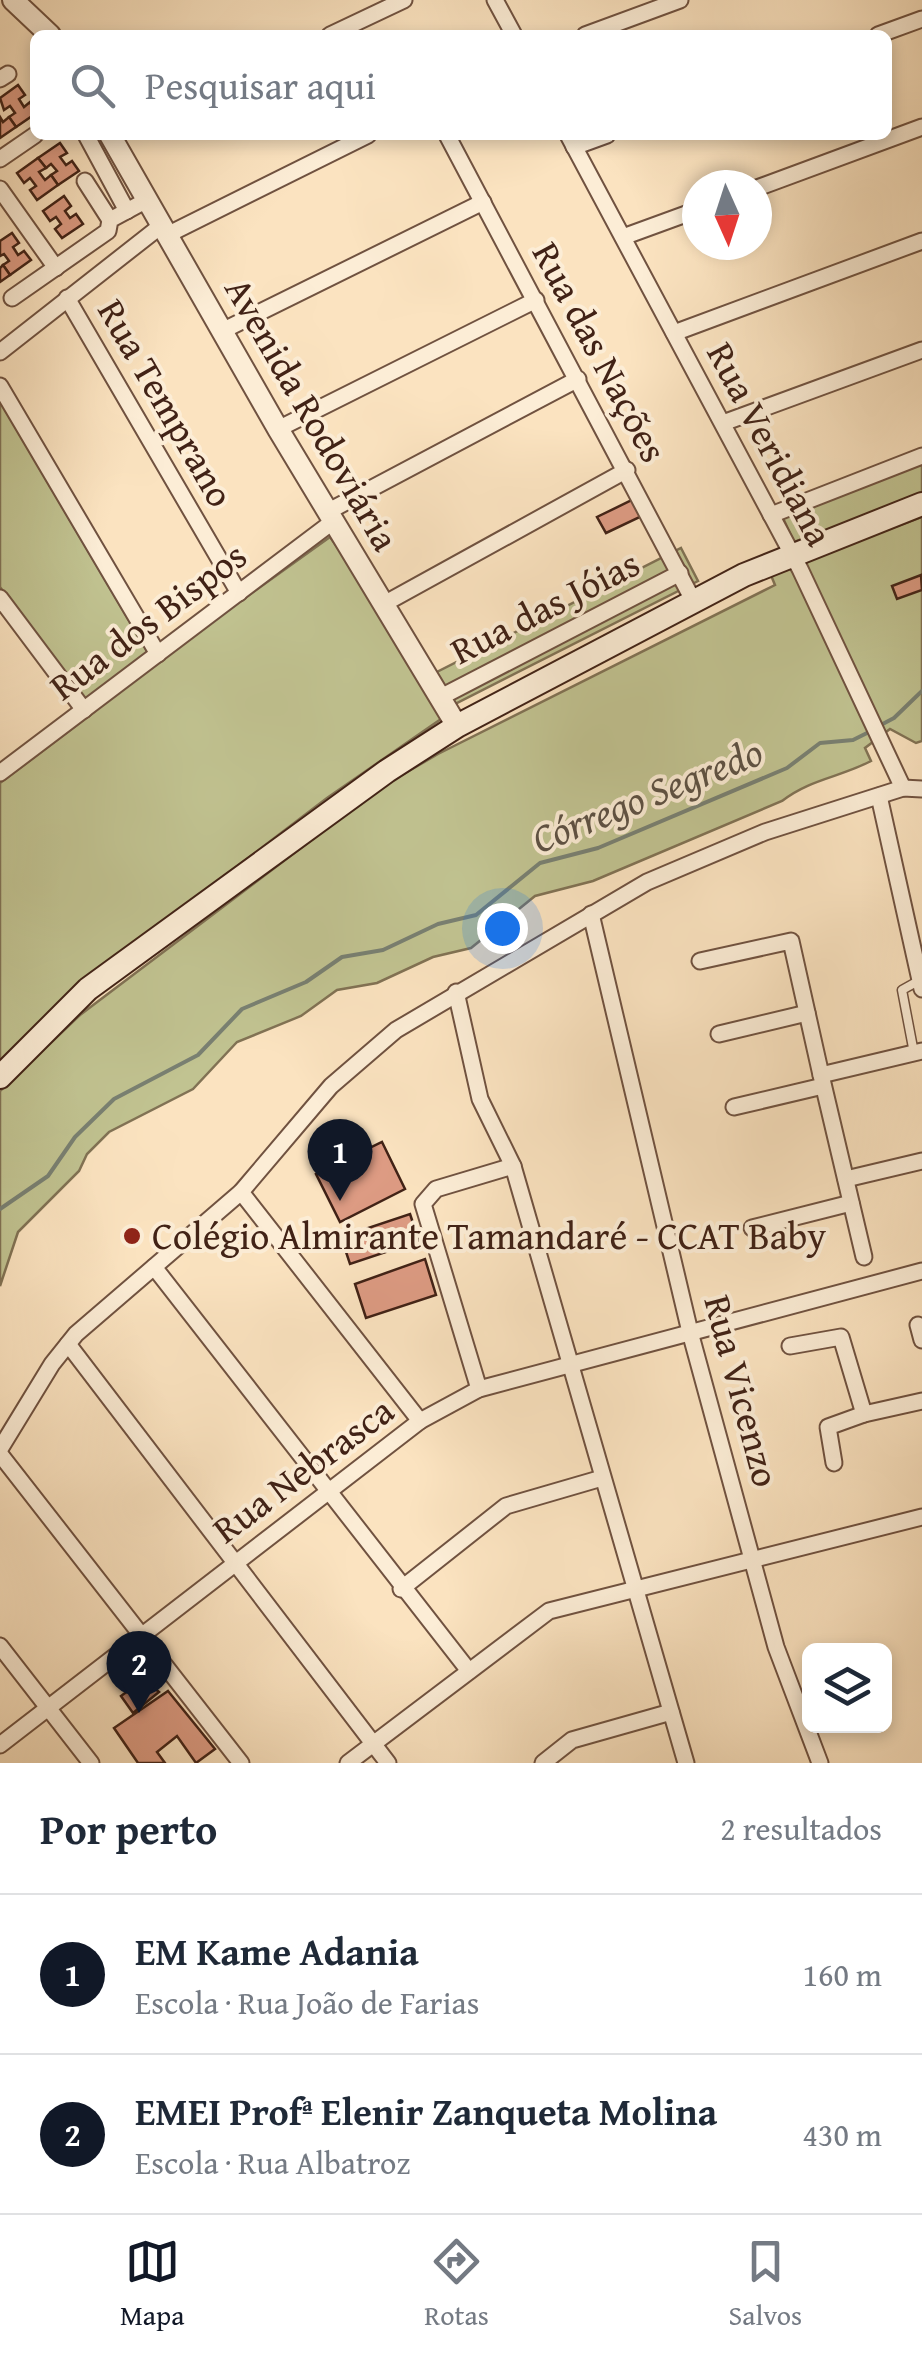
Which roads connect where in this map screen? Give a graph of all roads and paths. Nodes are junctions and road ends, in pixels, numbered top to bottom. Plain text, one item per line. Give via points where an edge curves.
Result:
1 (14, 0) edge
2 (404, 0) edge
3 (495, 0) edge
4 (680, 0) edge
5 (922, 19) edge
6 (45, 30) edge
7 (341, 30) edge
8 (511, 30) edge
9 (599, 30) edge
10 (892, 30) edge
11 (922, 127) edge
12 (892, 138) edge
13 (30, 139) edge
14 (89, 140) edge
15 (113, 140) edge
16 (357, 140) edge
17 (450, 140) edge
18 (887, 140) edge
19 (571, 141) edge
20 (0, 160) edge
21 (85, 181) dead end
22 (772, 182) edge
23 (0, 190) edge
24 (117, 194) junction
25 (147, 200) junction
26 (483, 202) junction
27 (99, 203) junction
28 (127, 211) junction
29 (7, 214) edge
30 (682, 215) edge
31 (110, 220) junction
32 (165, 230) junction
33 (623, 237) junction
34 (922, 241) edge
35 (56, 268) junction
36 (12, 298) dead end
37 (67, 298) junction
38 (536, 300) junction
39 (222, 331) junction
40 (674, 333) junction
41 (922, 350) edge
42 (0, 352) edge
43 (578, 379) junction
44 (0, 386) edge
45 (723, 423) junction
46 (278, 430) junction
47 (922, 456) edge
48 (627, 470) junction
49 (922, 504) edge
50 (771, 515) junction
51 (332, 516) junction
52 (791, 554) junction
53 (680, 574) junction
54 (240, 592) junction
55 (0, 598) edge
56 (694, 602) junction
57 (382, 605) junction
58 (158, 654) junction
59 (439, 698) junction
60 (84, 710) junction
61 (457, 726) junction
62 (0, 772) edge
63 (904, 788) junction
64 (922, 789) edge
65 (879, 796) junction
66 (591, 914) junction
67 (700, 961) dead end
68 (921, 985) edge
69 (456, 992) junction
70 (807, 1013) junction
71 (719, 1034) dead end
72 (918, 1052) edge
73 (0, 1077) edge
74 (822, 1080) junction
75 (734, 1107) dead end
76 (922, 1162) edge
77 (514, 1166) junction
78 (846, 1179) junction
79 (241, 1192) junction
80 (851, 1203) junction
81 (752, 1228) dead end
82 (864, 1257) dead end
83 (154, 1267) junction
84 (922, 1271) edge
85 (690, 1332) junction
86 (68, 1344) junction
87 (790, 1346) dead end
88 (571, 1362) junction
89 (478, 1389) junction
90 (922, 1401) edge
91 (864, 1414) junction
92 (420, 1421) junction
93 (0, 1452) edge
94 (834, 1464) dead end
95 (602, 1478) junction
96 (329, 1491) junction
97 (922, 1517) edge
98 (754, 1558) junction
99 (234, 1564) junction
100 (401, 1589) junction
101 (635, 1590) junction
102 (142, 1636) junction
103 (0, 1646) edge
104 (469, 1671) junction
105 (48, 1708) junction
106 (671, 1712) junction
107 (0, 1745) edge
108 (374, 1746) junction
109 (91, 1763) edge
110 (241, 1763) edge
111 (348, 1763) edge
112 (388, 1763) edge
113 (543, 1763) edge
114 (686, 1763) edge
115 (820, 1763) edge

1 - 6 street
2 - 7 street
3 - 8 street
4 - 9 street
5 - 10 street
11 - 12 street
13 - 20 street
14 - 24 street
15 - 25 street, Avenida Rodoviária
16 - 32 street
17 - 26 street, Rua das Nações
18 - 22 street
19 - 33 street, Rua Veridiana
21 - 27 street
23 - 29 street
24 - 27 street
24 - 28 street
25 - 28 street
25 - 32 street, Avenida Rodoviária
26 - 38 street, Rua das Nações
26 - 39 street
27 - 31 street
28 - 31 street
29 - 35 street
30 - 33 street
31 - 35 street via 108,231
32 - 37 street
32 - 39 street, Avenida Rodoviária
33 - 40 street, Rua Veridiana
34 - 40 street
35 - 36 street
37 - 42 street
37 - 54 street, Rua Temprano
38 - 43 street, Rua das Nações
38 - 46 street
39 - 46 street, Avenida Rodoviária
40 - 45 street, Rua Veridiana
41 - 45 street
43 - 48 street, Rua das Nações
43 - 51 street, Rua dos Bispos
44 - 58 street
45 - 50 street, Rua Veridiana
46 - 51 street, Avenida Rodoviária
47 - 50 street
48 - 53 street, Rua das Nações
48 - 57 street
49 - 52 main road
50 - 52 street, Rua Veridiana
51 - 54 street, Rua dos Bispos
51 - 57 street, Avenida Rodoviária
52 - 56 main road
52 - 63 street, Rua Veridiana
53 - 56 street, Rua das Nações
53 - 59 street, Rua das Jóias
54 - 58 street, Rua dos Bispos
55 - 60 street
56 - 61 main road
57 - 59 street, Avenida Rodoviária
58 - 60 street, Rua dos Bispos
59 - 61 street, Avenida Rodoviária
60 - 62 street, Rua dos Bispos
61 - 73 main road via 88,989
63 - 64 street
63 - 65 street
65 - 66 street via 705,854
65 - 68 street
66 - 69 street
66 - 85 street, Rua Vicenzo
67 - 70 street via 791,941
68 - 72 lane via 902,990
69 - 77 street via 480,1099
69 - 79 street via 359,1059
70 - 71 street
70 - 74 street
72 - 74 street
74 - 75 street
74 - 78 street
76 - 78 street
77 - 88 street
77 - 89 street via 436,1188 423,1204
78 - 80 street
79 - 83 street
79 - 92 street
80 - 81 street
80 - 82 street
83 - 86 street
83 - 96 street
84 - 85 street, Rua Nebrasca
85 - 88 street, Rua Nebrasca
85 - 98 street, Rua Vicenzo
86 - 93 street
86 - 99 street
87 - 91 street via 841,1337
88 - 89 street, Rua Nebrasca
88 - 95 street
89 - 92 street, Rua Nebrasca
90 - 91 street
91 - 94 street via 828,1427
92 - 96 street, Rua Nebrasca
93 - 102 street
95 - 100 street via 506,1506
95 - 101 street
96 - 99 street, Rua Nebrasca
96 - 100 street
97 - 98 street
98 - 101 street
98 - 115 street, Rua Vicenzo via 776,1647
99 - 102 street, Rua Nebrasca
99 - 108 street
100 - 104 street
101 - 104 street via 549,1612
101 - 106 street
102 - 105 street, Rua Nebrasca
102 - 110 street
103 - 105 street
104 - 108 street
105 - 107 street, Rua Nebrasca
105 - 109 street
106 - 113 street via 572,1740
106 - 114 street
108 - 111 street
108 - 112 street

